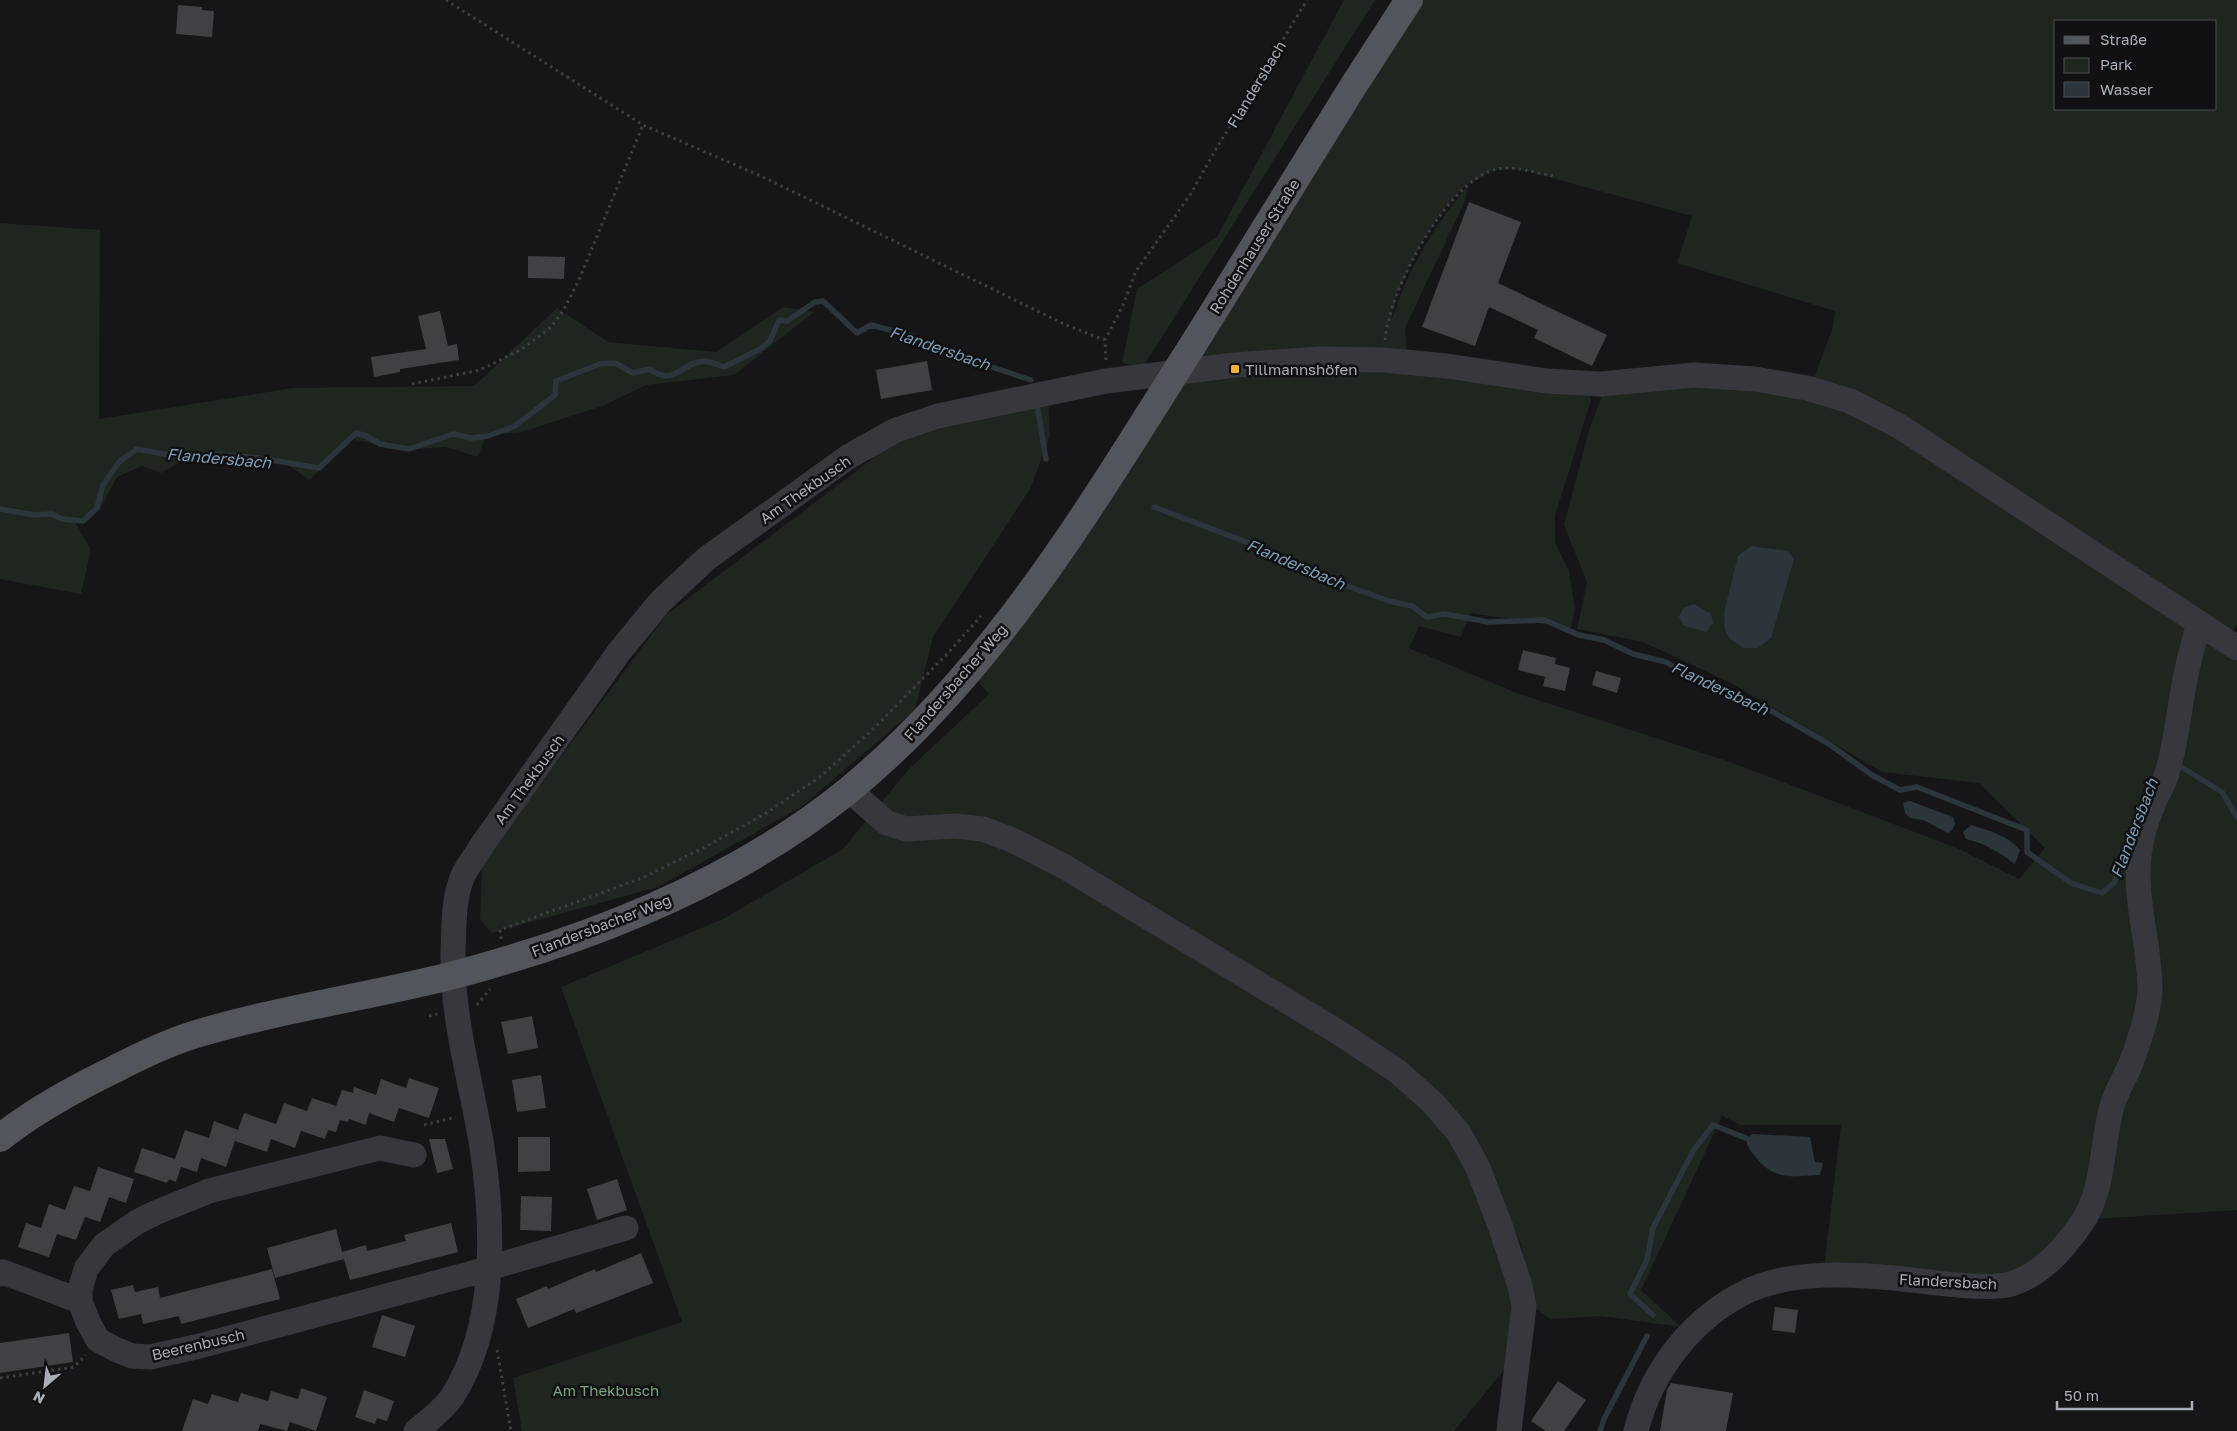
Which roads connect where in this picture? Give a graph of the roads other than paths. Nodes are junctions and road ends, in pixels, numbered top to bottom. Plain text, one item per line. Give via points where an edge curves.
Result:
1 (1409, 0) edge
2 (1099, 493) joint
3 (2199, 624) junction
4 (2237, 648) edge
5 (849, 790) junction
6 (453, 975) junction
7 (0, 1138) edge
8 (414, 1155) dead end
9 (626, 1228) dead end
10 (490, 1268) junction
11 (0, 1274) edge
12 (80, 1301) junction
13 (416, 1431) edge
14 (1509, 1431) edge
15 (1636, 1431) edge

1 - 2 main road, Rohdenhauser Straße, bridge
2 - 5 main road, Flandersbacher Weg via 992,643 948,695
3 - 4 street
3 - 6 street, Am Thekbusch via 1899,426 1850,401 1807,388 1756,378 1694,375 1601,384 1546,381 1447,366 1320,359 1244,364 1106,381 938,416 896,430 848,457 706,559 661,602 619,652 482,845 462,878 455,911
3 - 15 street, Flandersbach via 2167,774 2152,805 2139,857 2139,890 2150,994 2130,1064 2112,1103 2093,1204 2082,1223 2052,1260 2033,1274 2010,1284 1986,1286 1847,1274 1784,1281 1752,1289 1730,1301 1680,1344 1661,1370 1642,1406
5 - 6 main road, Flandersbacher Weg via 805,823 682,894 631,917
5 - 14 street via 887,823 906,829 956,826 982,829 1065,866 1338,1032 1397,1071 1433,1103 1459,1133 1478,1168 1520,1286 1524,1306
6 - 7 main road, Flandersbacher Weg via 267,1016 165,1045 56,1100
6 - 10 street, Am Thekbusch via 460,1042 486,1182
8 - 12 street via 380,1148 209,1191 155,1213 104,1245 92,1259 82,1280
9 - 10 street
10 - 12 street, Beerenbusch via 150,1356 132,1356 98,1340
10 - 13 street, Am Thekbusch via 479,1338 466,1369 451,1398
11 - 12 street via 3,1272

